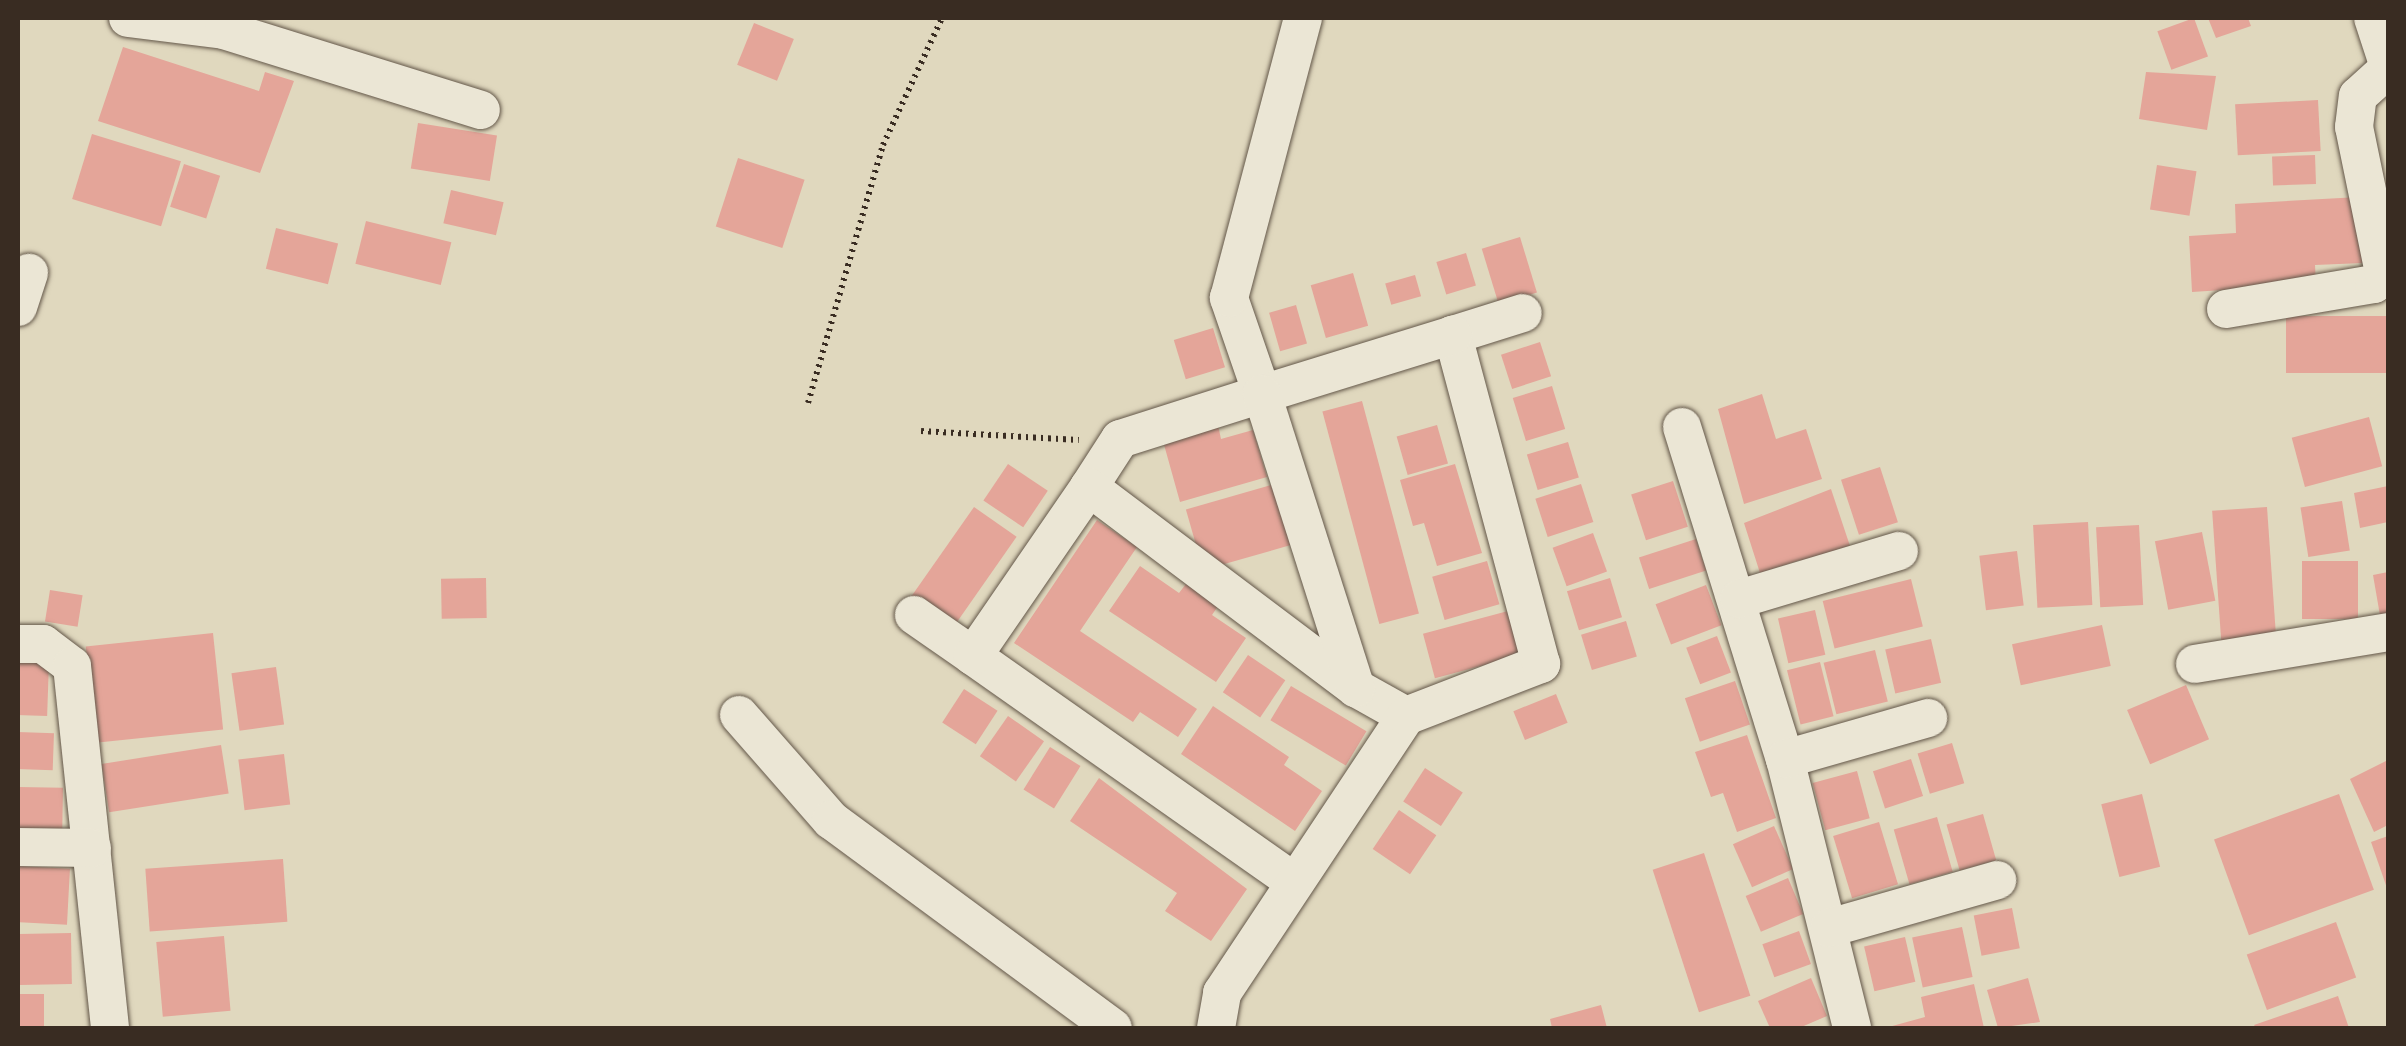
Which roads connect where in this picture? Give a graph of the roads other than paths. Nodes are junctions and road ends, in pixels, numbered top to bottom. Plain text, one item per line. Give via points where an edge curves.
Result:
1 (128, 18) edge
2 (1303, 18) edge
3 (2373, 18) edge
4 (2388, 67) edge
5 (481, 110) dead end
6 (2226, 309) dead end
7 (1524, 313) dead end
8 (1453, 335) junction
9 (1262, 394) junction
10 (1682, 427) dead end
11 (1089, 488) junction
12 (1899, 550) dead end
13 (1738, 599) junction
14 (914, 615) dead end
15 (2388, 632) edge
16 (18, 644) edge
17 (973, 656) junction
18 (2194, 664) dead end
19 (1356, 688) junction
20 (740, 715) dead end
21 (1406, 716) junction
22 (1928, 718) dead end
23 (1785, 759) junction
24 (18, 847) edge
25 (92, 848) junction
26 (1997, 880) dead end
27 (1294, 881) junction
28 (1829, 928) junction
29 (110, 1028) edge
30 (1113, 1028) edge
31 (1216, 1028) edge
32 (1852, 1028) edge

1 - 5 street via 224,30
2 - 9 street via 1229,298
3 - 4 street
4 - 6 street via 2358,96 2354,127 2384,273 2374,284
7 - 8 street
8 - 9 street
8 - 21 street via 1541,664
9 - 11 street via 1114,444
9 - 19 street
10 - 13 street
11 - 17 street
11 - 19 street
12 - 13 street
13 - 23 street
14 - 17 street
15 - 18 street
16 - 25 street via 43,644 72,666
17 - 27 street
19 - 21 street
20 - 30 street via 831,820
21 - 27 street
22 - 23 street
23 - 28 street
24 - 25 street
25 - 29 street
26 - 28 street
27 - 31 street via 1222,993
28 - 32 street

